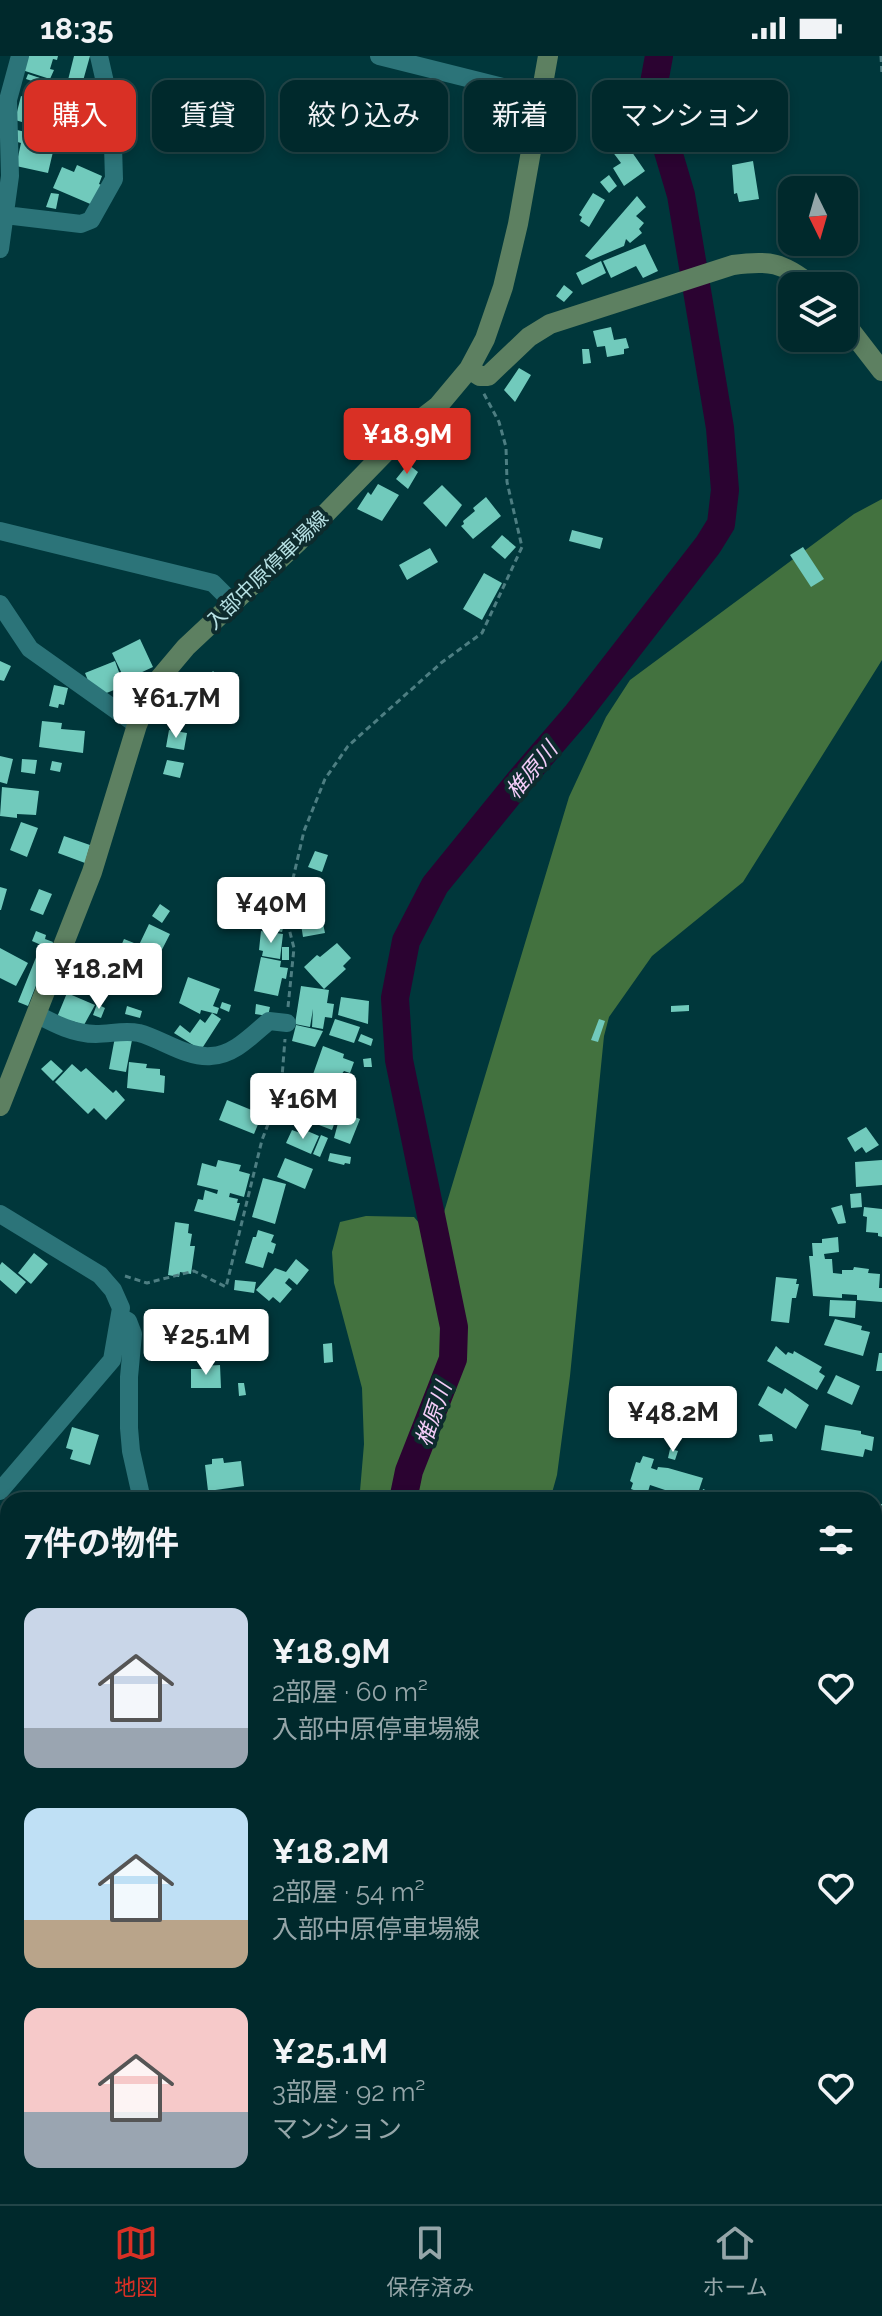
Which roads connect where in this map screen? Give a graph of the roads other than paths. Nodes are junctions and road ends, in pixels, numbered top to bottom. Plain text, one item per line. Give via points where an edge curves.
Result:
1 (20, 56) edge
2 (99, 56) edge
3 (379, 56) edge
4 (548, 56) edge
5 (475, 80) edge
6 (543, 80) edge
7 (530, 152) edge
8 (5, 215) junction
9 (0, 249) edge
10 (794, 272) edge
11 (858, 340) edge
12 (882, 371) edge
13 (474, 373) junction
14 (0, 531) edge
15 (233, 603) junction
16 (0, 604) edge
17 (137, 725) junction
18 (36, 1014) junction
19 (287, 1023) road end
20 (0, 1106) edge
21 (0, 1214) edge
22 (120, 1317) junction
23 (0, 1491) edge
24 (140, 1492) edge

1 - 8 street via 8,100
2 - 8 street via 112,113 114,179 91,220 81,224
3 - 5 street
4 - 6 main road, 入部中原停車場線
7 - 13 main road, 入部中原停車場線 via 503,287
8 - 9 street
10 - 13 main road via 764,261 666,285 550,324 488,376
11 - 12 main road
13 - 15 main road, 入部中原停車場線 via 390,446
14 - 15 street via 213,583
15 - 17 main road, 入部中原停車場線 via 167,668
16 - 17 street via 30,649
17 - 18 main road, 入部中原停車場線 via 92,872
18 - 19 street via 69,1030 140,1034 209,1057 236,1048 269,1021
18 - 20 main road, 入部中原停車場線
21 - 22 street via 100,1275 113,1290
22 - 23 street via 112,1360
22 - 24 street via 133,1334 129,1428

